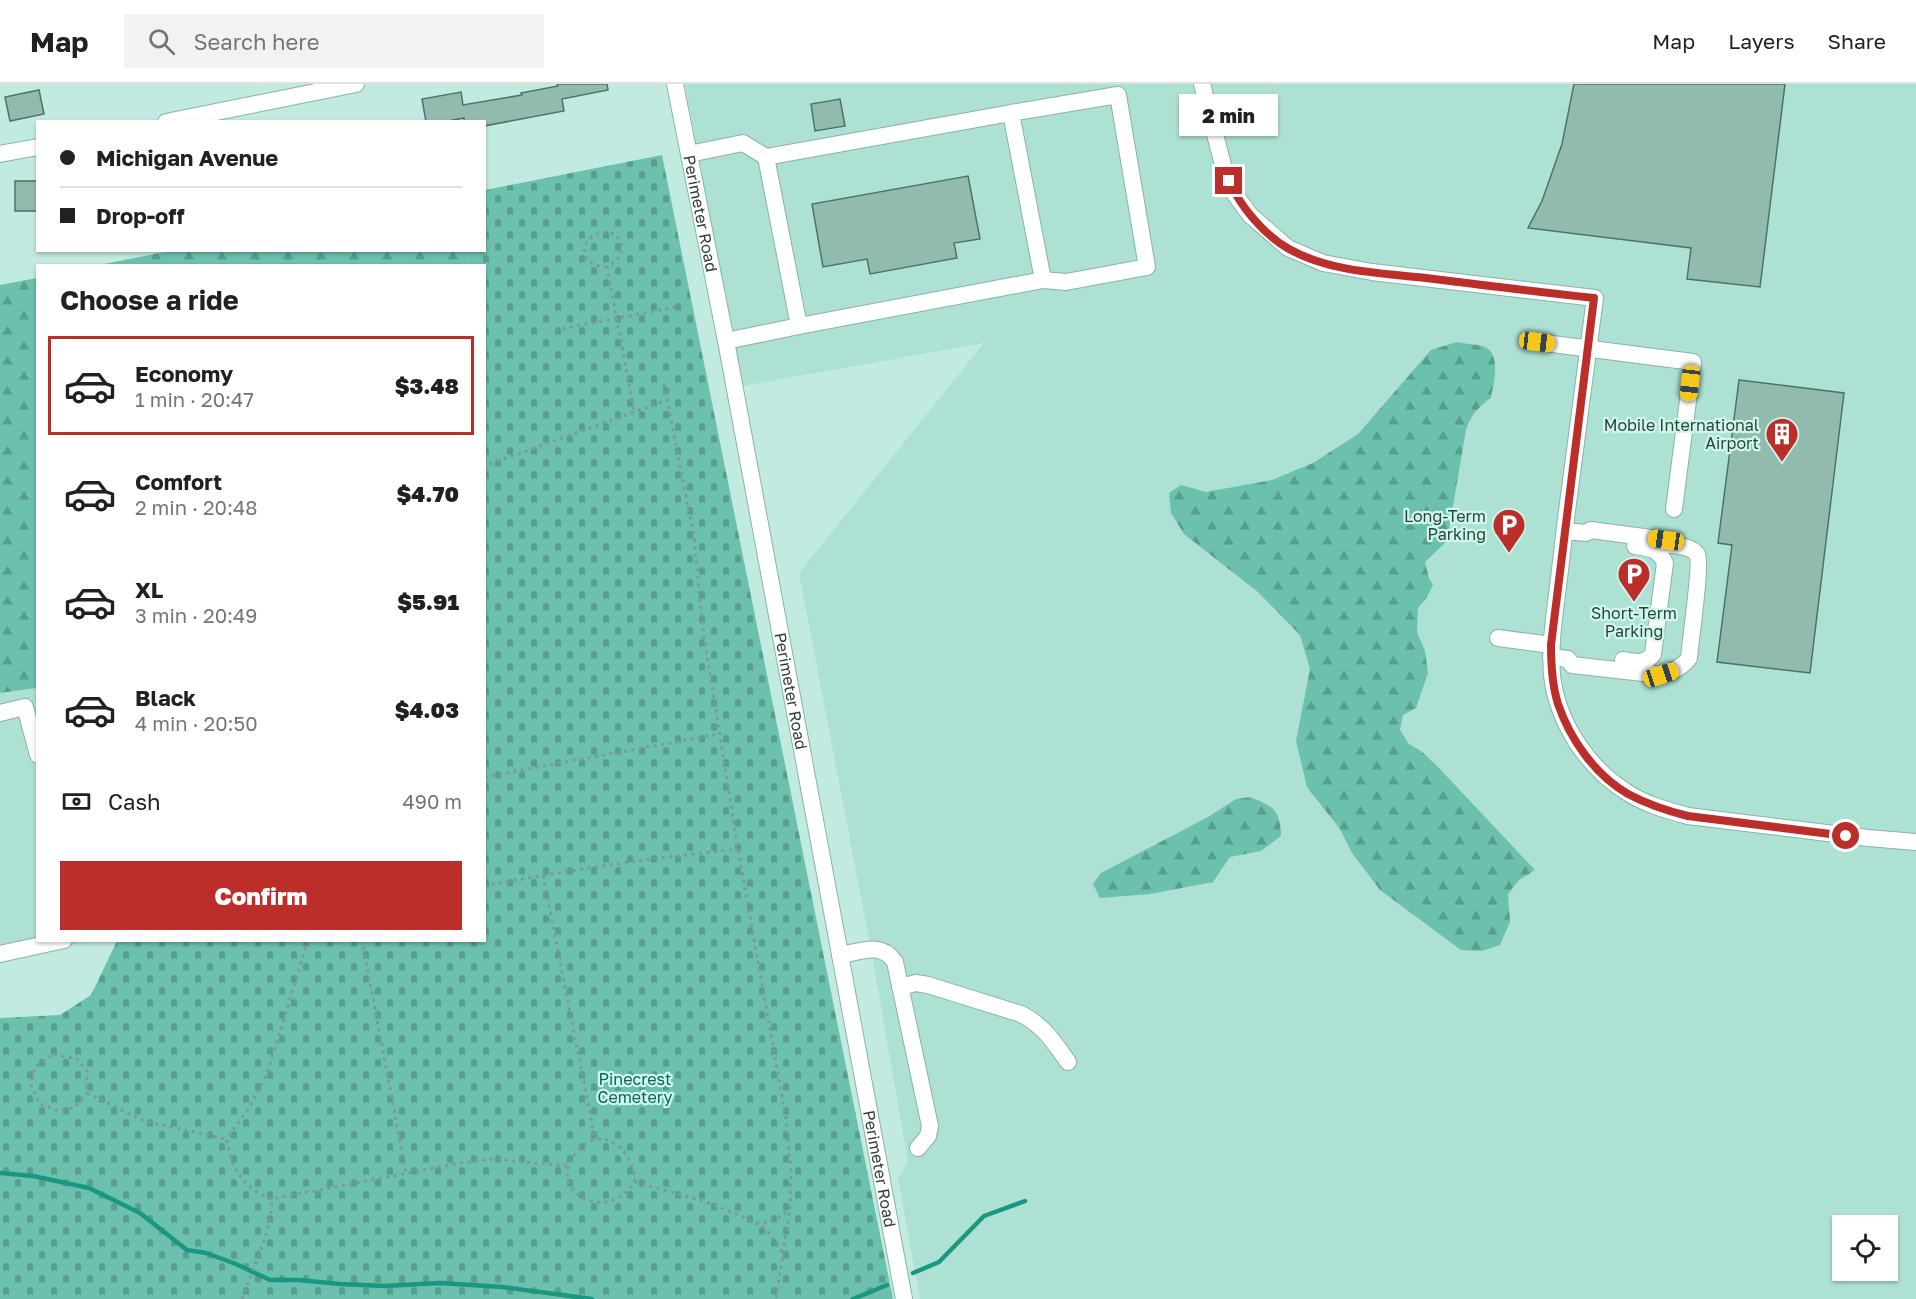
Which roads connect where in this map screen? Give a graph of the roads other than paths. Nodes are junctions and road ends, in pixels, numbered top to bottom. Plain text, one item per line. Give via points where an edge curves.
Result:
1 (356, 84) edge
2 (675, 84) edge
3 (1202, 84) edge
4 (1011, 113) junction
5 (176, 120) edge
6 (36, 147) edge
7 (0, 154) edge
8 (690, 154) junction
9 (766, 157) junction
10 (1042, 280) junction
11 (799, 326) junction
12 (726, 341) junction
13 (1537, 342) dead end
14 (1588, 348) junction
15 (1674, 509) dead end
16 (1565, 531) junction
17 (1586, 533) junction
18 (1498, 638) dead end
19 (1557, 653) junction
20 (0, 712) edge
21 (36, 748) edge
22 (1916, 842) edge
23 (55, 942) edge
24 (0, 954) edge
25 (840, 955) junction
26 (900, 987) junction
27 (1068, 1062) dead end
28 (918, 1148) dead end
29 (904, 1299) edge

1 - 5 street
2 - 8 street, Perimeter Road
3 - 14 street via 1234,193 1250,215 1288,248 1323,263 1372,272 1594,298
4 - 9 street
4 - 10 street
4 - 10 street via 1118,95 1147,267 1066,282
6 - 7 street
8 - 9 street via 743,143
8 - 12 street, Perimeter Road
9 - 11 street
10 - 11 street
11 - 12 street
12 - 25 street, Perimeter Road
13 - 14 street
14 - 15 street via 1693,362
14 - 16 street
16 - 17 street
16 - 19 street
17 - 19 street via 1591,541 1654,549 1662,556 1665,563 1653,654 1641,662
17 - 19 street via 1591,530 1666,540 1697,554 1689,658 1674,671 1661,675 1572,665
18 - 19 street
19 - 22 street via 1552,676 1558,704 1571,733 1594,765 1636,798 1700,818
20 - 21 street via 25,707
23 - 24 street
25 - 26 street via 880,949 895,962
25 - 29 street, Perimeter Road
26 - 27 street via 928,985 1021,1014 1050,1035
26 - 28 street via 930,1126 928,1136

